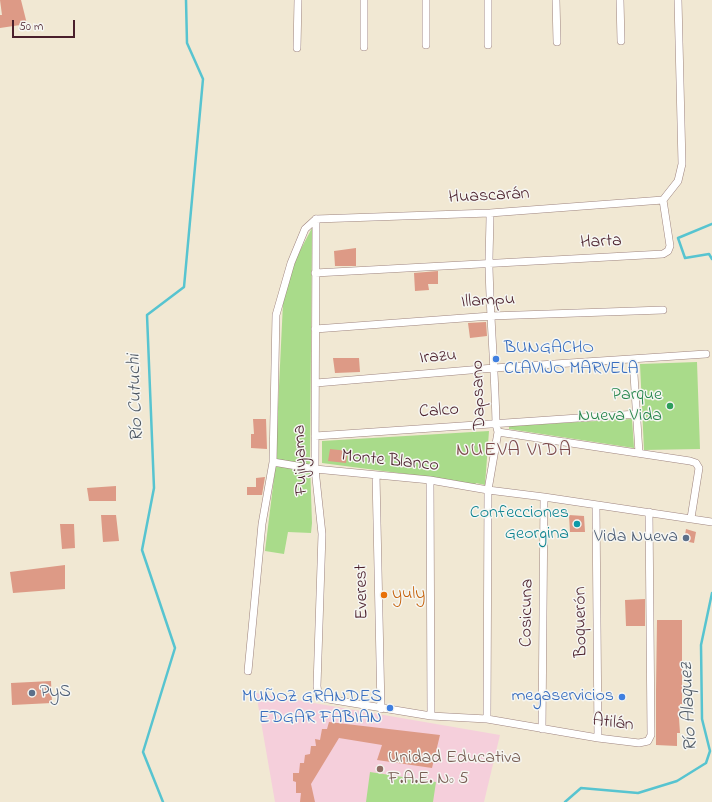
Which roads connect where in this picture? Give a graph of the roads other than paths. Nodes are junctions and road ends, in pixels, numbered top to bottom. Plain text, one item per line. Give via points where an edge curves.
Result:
1 (298, 0) edge
2 (364, 0) edge
3 (426, 0) edge
4 (488, 0) edge
5 (556, 0) edge
6 (620, 0) edge
7 (678, 0) edge
8 (621, 41) dead end
9 (557, 42) dead end
10 (426, 45) dead end
11 (488, 45) dead end
12 (364, 47) dead end
13 (297, 48) dead end
14 (663, 200) junction
15 (490, 213) junction
16 (316, 219) junction
17 (489, 264) junction
18 (315, 274) junction
19 (663, 310) dead end
20 (490, 316) junction
21 (315, 329) junction
22 (706, 354) dead end
23 (633, 359) junction
24 (494, 368) junction
25 (316, 383) junction
26 (637, 414) junction
27 (496, 424) junction
28 (498, 432) junction
29 (315, 436) junction
30 (639, 453) junction
31 (273, 462) junction
32 (315, 468) junction
33 (376, 475) junction
34 (430, 480) junction
35 (488, 490) junction
36 (544, 497) junction
37 (596, 505) junction
38 (649, 512) junction
39 (690, 518) junction
40 (712, 522) edge
41 (248, 671) dead end
42 (322, 698) joint
43 (381, 709) junction
44 (431, 716) junction
45 (487, 719) junction
46 (542, 729) junction
47 (598, 738) junction

1 - 13 street
2 - 12 street
3 - 10 street
4 - 11 street
5 - 9 street
6 - 8 street
7 - 14 street via 682,164 678,182
14 - 15 street, Huascarán
14 - 17 street, Harta via 670,246 663,254
15 - 16 street, Huascarán
15 - 17 street, Dapsano
16 - 18 street, Fujiyama
16 - 31 street via 305,229 291,263 276,315
17 - 18 street, Harta
17 - 20 street, Dapsano
18 - 21 street, Fujiyama
19 - 20 street, Illampu
20 - 21 street, Illampu
20 - 24 street, Dapsano
21 - 25 street, Fujiyama
22 - 23 street, Irazu
23 - 24 street, Irazu
23 - 26 street
24 - 25 street, Irazu
24 - 27 street, Dapsano
25 - 29 street, Fujiyama
26 - 27 street, Calco
26 - 30 street
27 - 28 street, Dapsano
27 - 29 street, Calco
28 - 30 street
28 - 35 street, Dapsano
29 - 32 street, Fujiyama
30 - 39 street via 696,463 699,468
31 - 32 street, Monte Blanco
31 - 41 street via 262,524
32 - 33 street, Monte Blanco
32 - 42 street, Fujiyama via 322,534 317,686 318,694
33 - 34 street, Monte Blanco
33 - 43 street, Everest
34 - 35 street, Monte Blanco
34 - 44 street
35 - 36 street, Monte Blanco
35 - 45 street, Dapsano
36 - 37 street, Monte Blanco
36 - 46 street, Cosicuna
37 - 38 street, Monte Blanco
37 - 47 street, Boquerón
38 - 39 street, Monte Blanco
38 - 47 street, Atilán via 651,735 648,741 639,743
39 - 40 street, Monte Blanco
42 - 43 street, Atilán
43 - 44 street, Atilán
44 - 45 street, Atilán
45 - 46 street, Atilán
46 - 47 street, Atilán

